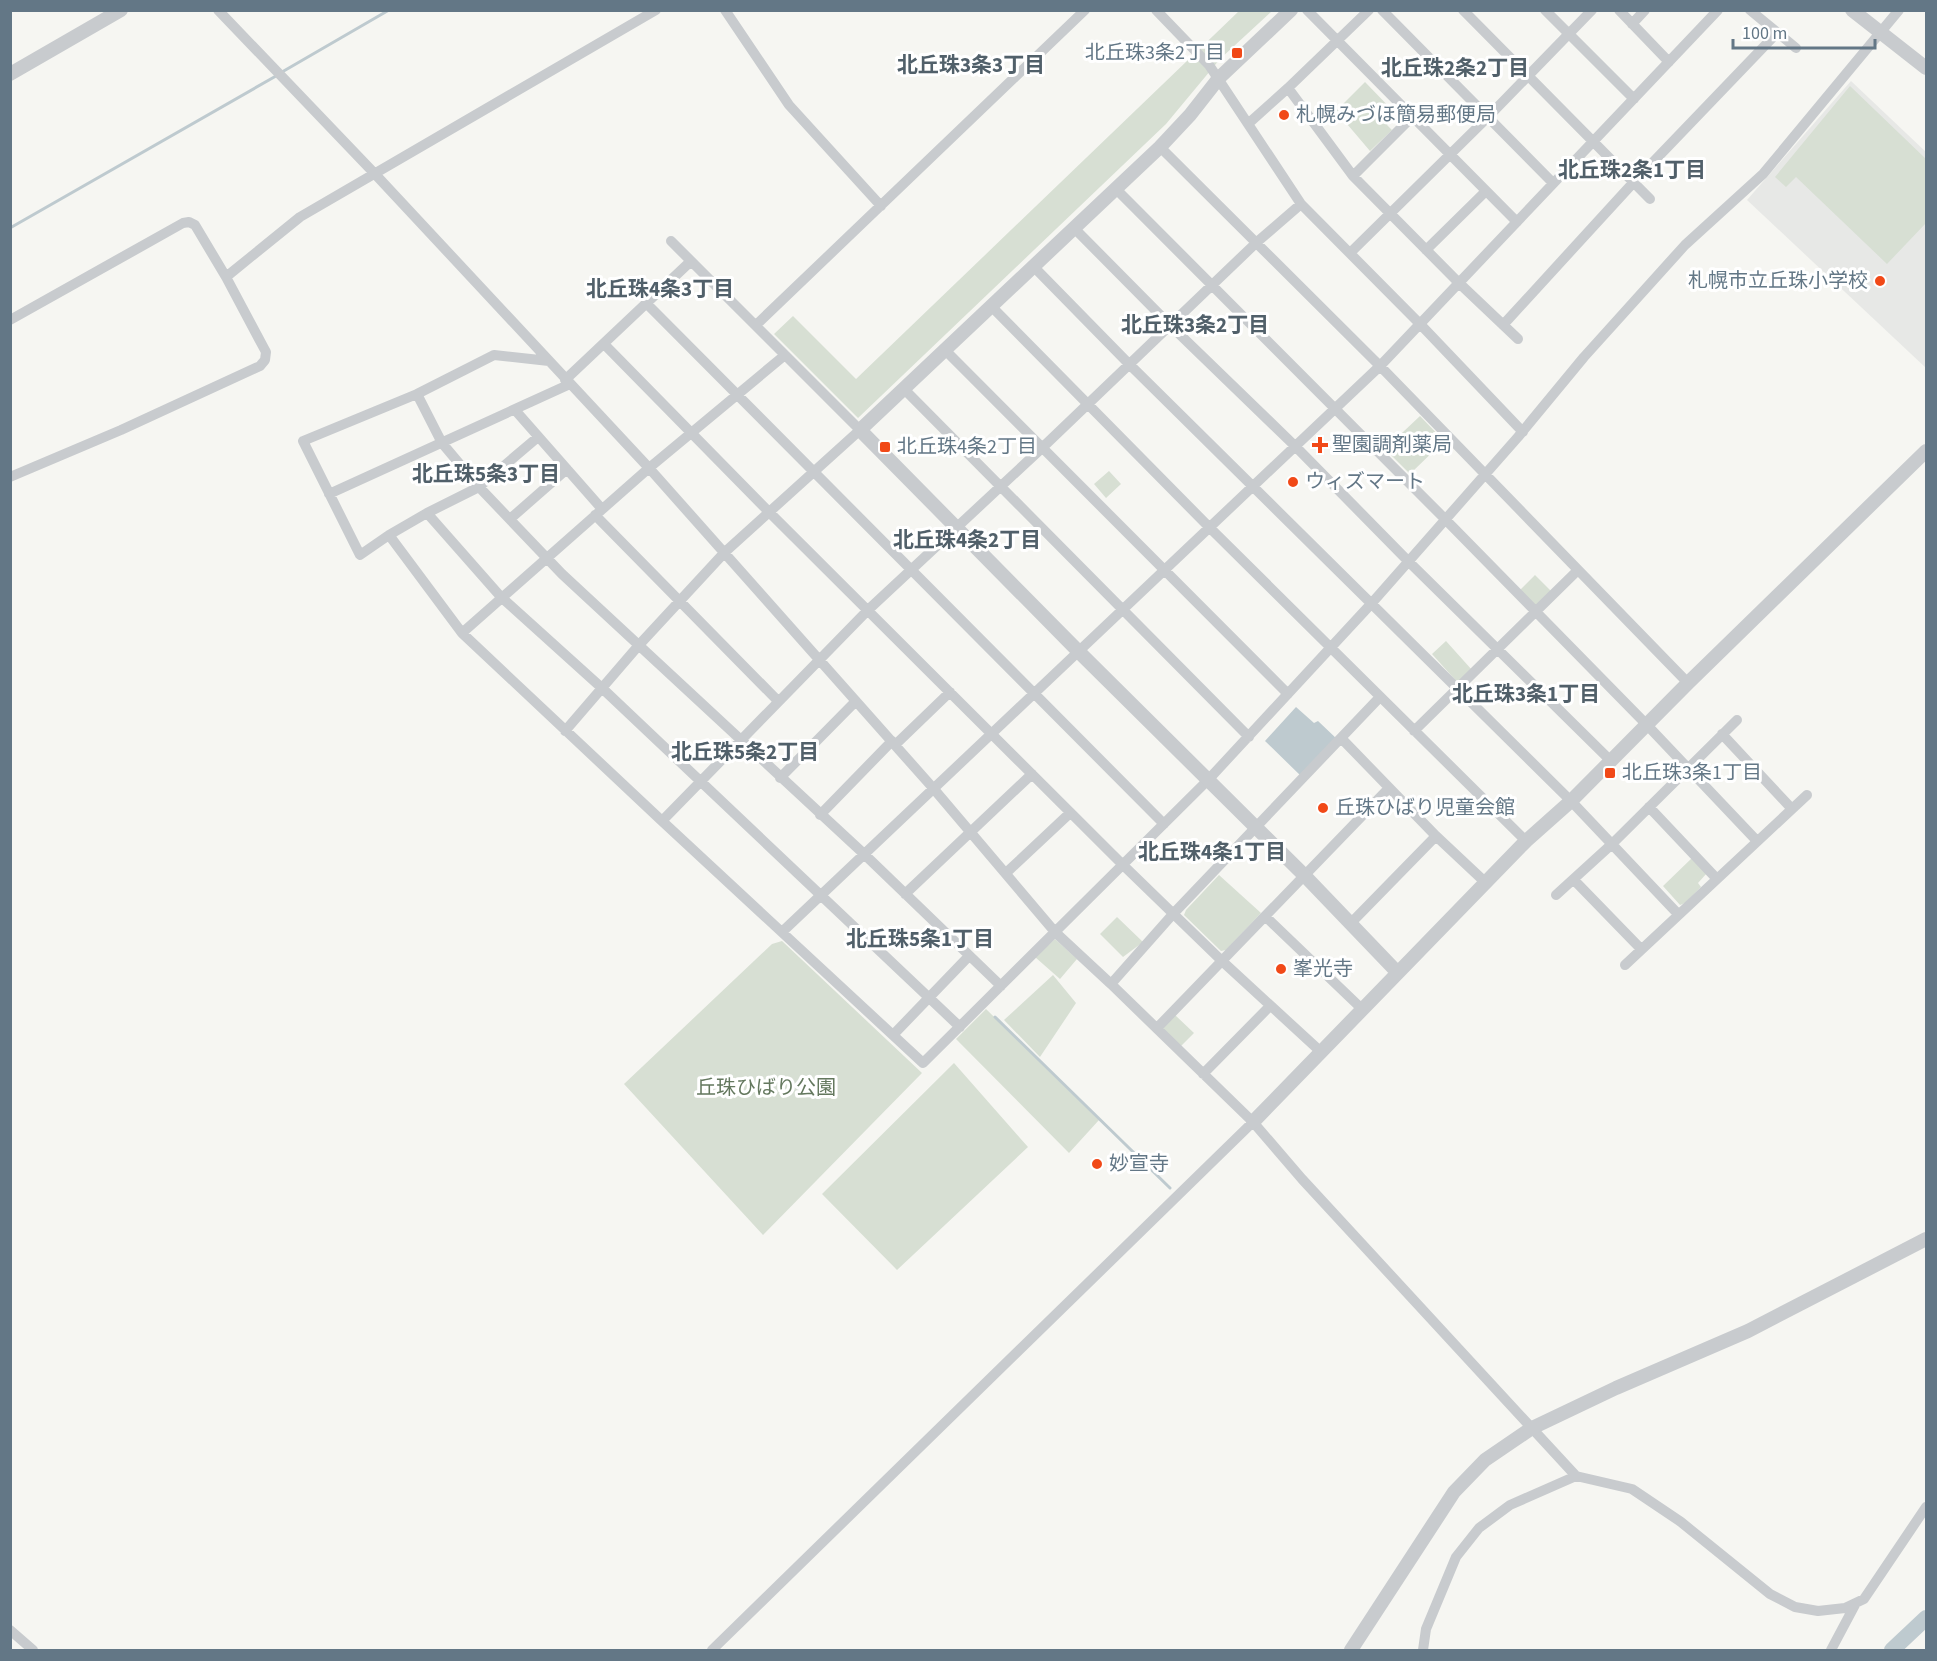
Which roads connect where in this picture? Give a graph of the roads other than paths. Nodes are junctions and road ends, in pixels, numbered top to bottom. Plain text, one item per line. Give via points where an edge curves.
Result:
1 (121, 10) edge
2 (218, 10) edge
3 (656, 10) edge
4 (725, 10) edge
5 (1085, 10) edge
6 (1156, 10) edge
7 (1292, 10) edge
8 (1307, 10) edge
9 (1369, 10) edge
10 (1382, 10) edge
11 (1463, 10) edge
12 (1545, 10) edge
13 (1592, 10) edge
14 (1619, 10) edge
15 (1645, 10) edge
16 (1718, 10) edge
17 (1749, 10) edge
18 (1852, 10) edge
19 (1899, 10) edge
20 (1632, 24) junction
21 (1880, 32) junction
22 (1777, 33) junction
23 (1568, 34) junction
24 (1338, 40) junction
25 (1796, 48) dead end
26 (1669, 62) junction
27 (1926, 68) edge
28 (10, 74) edge
29 (1527, 76) junction
30 (1219, 78) junction
31 (1288, 88) junction
32 (1634, 99) junction
33 (1412, 117) junction
34 (1488, 117) junction
35 (1248, 123) junction
36 (1592, 143) junction
37 (1160, 147) junction
38 (1450, 155) junction
39 (375, 174) junction
40 (1353, 176) junction
41 (1553, 183) junction
42 (1633, 183) junction
43 (1116, 189) junction
44 (1486, 191) junction
45 (1650, 199) dead end
46 (1301, 204) junction
47 (881, 206) junction
48 (1391, 214) junction
49 (1517, 222) junction
50 (1074, 228) junction
51 (671, 241) dead end
52 (1257, 242) junction
53 (1426, 250) junction
54 (1350, 253) junction
55 (691, 261) junction
56 (1033, 266) junction
57 (226, 277) junction
58 (1459, 283) junction
59 (1211, 286) junction
60 (646, 304) junction
61 (991, 306) junction
62 (10, 320) edge
63 (1420, 324) junction
64 (756, 325) junction
65 (1503, 325) junction
66 (1171, 326) junction
67 (1518, 339) dead end
68 (604, 344) junction
69 (945, 350) junction
70 (785, 355) junction
71 (549, 361) junction
72 (1129, 364) junction
73 (1380, 366) junction
74 (567, 382) junction
75 (904, 388) junction
76 (417, 393) junction
77 (736, 395) junction
78 (1087, 404) junction
79 (1336, 409) junction
80 (514, 410) junction
81 (860, 430) junction
82 (691, 432) junction
83 (1523, 432) junction
84 (538, 437) junction
85 (442, 443) junction
86 (1043, 447) junction
87 (1296, 447) junction
88 (1926, 451) edge
89 (649, 468) junction
90 (567, 469) junction
91 (812, 472) junction
92 (1485, 473) junction
93 (10, 477) edge
94 (1001, 486) junction
95 (1254, 486) junction
96 (479, 487) junction
97 (329, 494) junction
98 (599, 512) junction
99 (769, 512) junction
100 (427, 513) junction
101 (510, 519) junction
102 (1444, 519) junction
103 (957, 528) junction
104 (1210, 528) junction
105 (389, 535) junction
106 (725, 552) junction
107 (547, 558) junction
108 (1409, 562) junction
109 (911, 570) junction
110 (1578, 570) junction
111 (1165, 571) junction
112 (501, 597) junction
113 (681, 601) junction
114 (1371, 604) junction
115 (868, 610) junction
116 (1124, 610) junction
117 (1536, 613) junction
118 (462, 633) junction
119 (639, 645) junction
120 (1331, 647) junction
121 (1498, 650) junction
122 (1079, 652) junction
123 (819, 659) junction
124 (1688, 683) junction
125 (603, 688) junction
126 (1458, 689) junction
127 (950, 692) junction
128 (1035, 693) junction
129 (1288, 694) junction
130 (1380, 697) junction
131 (778, 701) junction
132 (856, 701) junction
133 (1737, 720) dead end
134 (1647, 725) junction
135 (565, 731) junction
136 (1414, 731) junction
137 (992, 733) junction
138 (1722, 734) junction
139 (1249, 737) junction
140 (1341, 738) junction
141 (741, 740) junction
142 (894, 743) junction
143 (1611, 761) junction
144 (1688, 768) junction
145 (1032, 774) junction
146 (780, 778) junction
147 (1208, 780) junction
148 (700, 781) junction
149 (933, 788) junction
150 (1389, 788) junction
151 (1807, 795) dead end
152 (1571, 801) junction
153 (1650, 807) junction
154 (1792, 809) junction
155 (1070, 813) junction
156 (820, 815) junction
157 (662, 821) junction
158 (1164, 824) junction
159 (1256, 827) junction
160 (970, 831) junction
161 (1436, 836) junction
162 (1526, 841) junction
163 (1757, 841) junction
164 (1612, 844) junction
165 (863, 854) junction
166 (1123, 865) junction
167 (1006, 873) junction
168 (1304, 875) junction
169 (1717, 879) junction
170 (1574, 880) junction
171 (1485, 882) junction
172 (905, 894) junction
173 (821, 895) junction
174 (1557, 896) dead end
175 (1173, 914) junction
176 (1678, 914) junction
177 (1266, 917) junction
178 (1350, 924) junction
179 (782, 932) junction
180 (1055, 932) junction
181 (1641, 949) junction
182 (969, 956) junction
183 (1222, 962) junction
184 (1625, 965) dead end
185 (1397, 972) junction
186 (1111, 984) junction
187 (1001, 986) junction
188 (930, 998) junction
189 (1270, 1006) junction
190 (1362, 1008) junction
191 (960, 1027) junction
192 (1157, 1029) junction
193 (893, 1035) junction
194 (1320, 1052) junction
195 (1203, 1074) junction
196 (1253, 1122) junction
197 (1926, 1239) edge
198 (1532, 1428) junction
199 (1576, 1476) junction
200 (1926, 1507) edge
201 (1857, 1602) junction
202 (10, 1630) edge
203 (33, 1650) edge
204 (712, 1650) edge
205 (1352, 1650) edge
206 (1424, 1650) edge
207 (1831, 1650) edge

1 - 28 street
2 - 39 street
3 - 39 street
4 - 47 street via 789,105
5 - 47 street
6 - 30 street
7 - 30 street
8 - 24 street
9 - 24 street
10 - 34 street
11 - 29 street
12 - 23 street
13 - 23 street
14 - 20 street
15 - 20 street
16 - 26 street
17 - 22 street
18 - 21 street
19 - 21 street
20 - 26 street
21 - 27 street
21 - 83 street via 1763,174 1685,245 1584,357
22 - 25 street
22 - 42 street
23 - 29 street
23 - 32 street
24 - 31 street
24 - 33 street
26 - 32 street
29 - 34 street
29 - 36 street
30 - 35 street
30 - 37 street
31 - 35 street
31 - 40 street
32 - 36 street
33 - 38 street
33 - 40 street
34 - 38 street
34 - 41 street
35 - 46 street
36 - 41 street
36 - 42 street
37 - 43 street
37 - 52 street
38 - 44 street
38 - 48 street
39 - 57 street via 300,217
39 - 71 street
40 - 48 street
41 - 49 street
42 - 45 street
42 - 65 street
43 - 50 street
43 - 59 street
44 - 49 street
44 - 53 street
46 - 52 street
46 - 54 street
47 - 64 street
48 - 53 street
48 - 54 street
49 - 58 street
50 - 56 street
50 - 66 street
51 - 55 street
52 - 59 street
52 - 73 street
53 - 58 street
54 - 63 street
55 - 60 street
55 - 64 street
56 - 61 street
56 - 72 street
57 - 62 street via 195,225 183,223
57 - 93 street via 266,352 266,360 260,366
58 - 63 street
58 - 65 street
59 - 66 street
59 - 79 street
60 - 68 street
60 - 77 street
61 - 69 street
61 - 78 street
63 - 73 street
63 - 83 street
64 - 70 street
65 - 67 street
66 - 72 street
66 - 87 street
68 - 74 street
68 - 82 street
69 - 75 street
69 - 86 street
70 - 77 street
70 - 81 street
71 - 74 street
71 - 76 street via 494,355
72 - 78 street
72 - 95 street
73 - 79 street
73 - 92 street
74 - 80 street
74 - 89 street
75 - 81 street
75 - 94 street
76 - 85 street
76 - 97 street via 303,441
77 - 82 street
77 - 91 street
78 - 86 street
78 - 104 street
79 - 87 street
79 - 102 street
80 - 84 street
80 - 85 street
81 - 91 street
81 - 103 street
82 - 89 street
82 - 99 street
83 - 92 street
84 - 90 street
84 - 96 street
85 - 96 street
85 - 97 street
86 - 94 street
86 - 111 street
87 - 95 street
87 - 108 street
88 - 124 street
89 - 98 street
89 - 106 street
90 - 98 street
90 - 101 street
91 - 99 street
91 - 109 street
92 - 102 street
92 - 110 street
94 - 103 street
94 - 116 street
95 - 104 street
95 - 114 street
96 - 100 street
96 - 101 street
97 - 105 street via 360,555
98 - 107 street
98 - 113 street
99 - 106 street
99 - 115 street
100 - 105 street
100 - 112 street
101 - 107 street
102 - 108 street
102 - 117 street
103 - 109 street
103 - 122 street
104 - 111 street
104 - 120 street
105 - 118 street
106 - 113 street
106 - 123 street
107 - 112 street
107 - 119 street
108 - 114 street
108 - 121 street
109 - 115 street
109 - 128 street
110 - 117 street
110 - 124 street
111 - 116 street
111 - 129 street
112 - 118 street
112 - 125 street
113 - 119 street
113 - 131 street
114 - 120 street
114 - 126 street
115 - 123 street
115 - 127 street
116 - 122 street
116 - 139 street
117 - 121 street
117 - 134 street
118 - 135 street
119 - 125 street
119 - 141 street
120 - 129 street
120 - 130 street
121 - 126 street
121 - 143 street
122 - 128 street
122 - 147 street
123 - 131 street
123 - 132 street
124 - 134 street
125 - 135 street
125 - 148 street
126 - 136 street
126 - 152 street
127 - 137 street
127 - 142 street
128 - 137 street
128 - 158 street
129 - 139 street
130 - 136 street
130 - 140 street
131 - 141 street
132 - 142 street
132 - 146 street
133 - 138 street
134 - 143 street
134 - 144 street
135 - 157 street
136 - 162 street
137 - 145 street
137 - 149 street
138 - 144 street
138 - 154 street
139 - 147 street
140 - 150 street
140 - 159 street
141 - 146 street
141 - 148 street
142 - 149 street
142 - 156 street
143 - 152 street
144 - 153 street
144 - 163 street
145 - 155 street
145 - 160 street
146 - 156 street
147 - 158 street
147 - 159 street
148 - 157 street
148 - 173 street
149 - 160 street
149 - 165 street
150 - 161 street
150 - 168 street
151 - 154 street
152 - 162 street
152 - 164 street
153 - 164 street
153 - 169 street
154 - 163 street
155 - 166 street
155 - 167 street
156 - 165 street
157 - 179 street
158 - 166 street
159 - 168 street
159 - 175 street
160 - 167 street
160 - 172 street
161 - 171 street
161 - 178 street
162 - 171 street
163 - 169 street
164 - 170 street
164 - 176 street
165 - 172 street
165 - 173 street
166 - 175 street
166 - 180 street
167 - 180 street
168 - 177 street
168 - 178 street
169 - 176 street
170 - 174 street
170 - 181 street
171 - 185 street
172 - 182 street
173 - 179 street
173 - 188 street
175 - 183 street
175 - 186 street
176 - 181 street
177 - 183 street
177 - 190 street
178 - 185 street
179 - 193 street
180 - 186 street
180 - 187 street
181 - 184 street
182 - 187 street
182 - 188 street
183 - 189 street
183 - 192 street
185 - 190 street
186 - 192 street
187 - 191 street
188 - 191 street
188 - 193 street
189 - 194 street
189 - 195 street
190 - 194 street
191 - 193 street via 923,1063
192 - 195 street
194 - 196 street
195 - 196 street
196 - 198 street
196 - 204 street
197 - 198 street via 1748,1331
198 - 199 street
198 - 205 street via 1485,1460 1454,1492
199 - 201 street via 1632,1489 1681,1522 1770,1594 1794,1606 1818,1611 1845,1608
199 - 206 street via 1510,1504 1479,1528 1456,1557 1426,1629
200 - 201 street via 1864,1599
201 - 207 street
202 - 203 street

